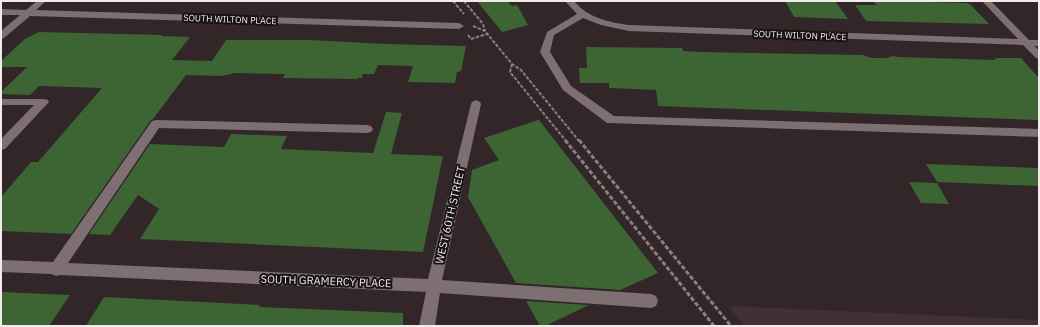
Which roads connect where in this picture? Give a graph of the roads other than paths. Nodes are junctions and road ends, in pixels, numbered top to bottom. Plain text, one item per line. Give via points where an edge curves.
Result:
1 (42, 1) edge
2 (569, 1) edge
3 (986, 1) edge
4 (1, 12) edge
5 (28, 13) junction
6 (582, 15) junction
7 (459, 26) road end
8 (1, 36) edge
9 (1026, 42) junction
10 (1039, 43) edge
11 (1039, 56) edge
12 (1, 102) edge
13 (476, 104) dead end
14 (367, 129) dead end
15 (1039, 133) edge
16 (1, 146) edge
17 (1, 266) edge
18 (56, 270) junction
19 (434, 286) junction
20 (651, 301) dead end
21 (426, 326) edge

1 - 5 street
2 - 6 street, SOUTH WILTON PLACE
3 - 9 street
4 - 5 street, SOUTH WILTON PLACE
5 - 7 street, SOUTH WILTON PLACE
5 - 8 street
6 - 9 street, SOUTH WILTON PLACE via 628,28
6 - 15 street via 550,34 545,52 567,88 611,120
9 - 10 street, SOUTH WILTON PLACE
9 - 11 street
12 - 16 street via 44,102
13 - 19 street, WEST 60TH STREET
14 - 18 street via 156,124
17 - 18 street, SOUTH GRAMERCY PLACE
18 - 19 street, SOUTH GRAMERCY PLACE
19 - 20 street, SOUTH GRAMERCY PLACE
19 - 21 street, WEST 60TH STREET

